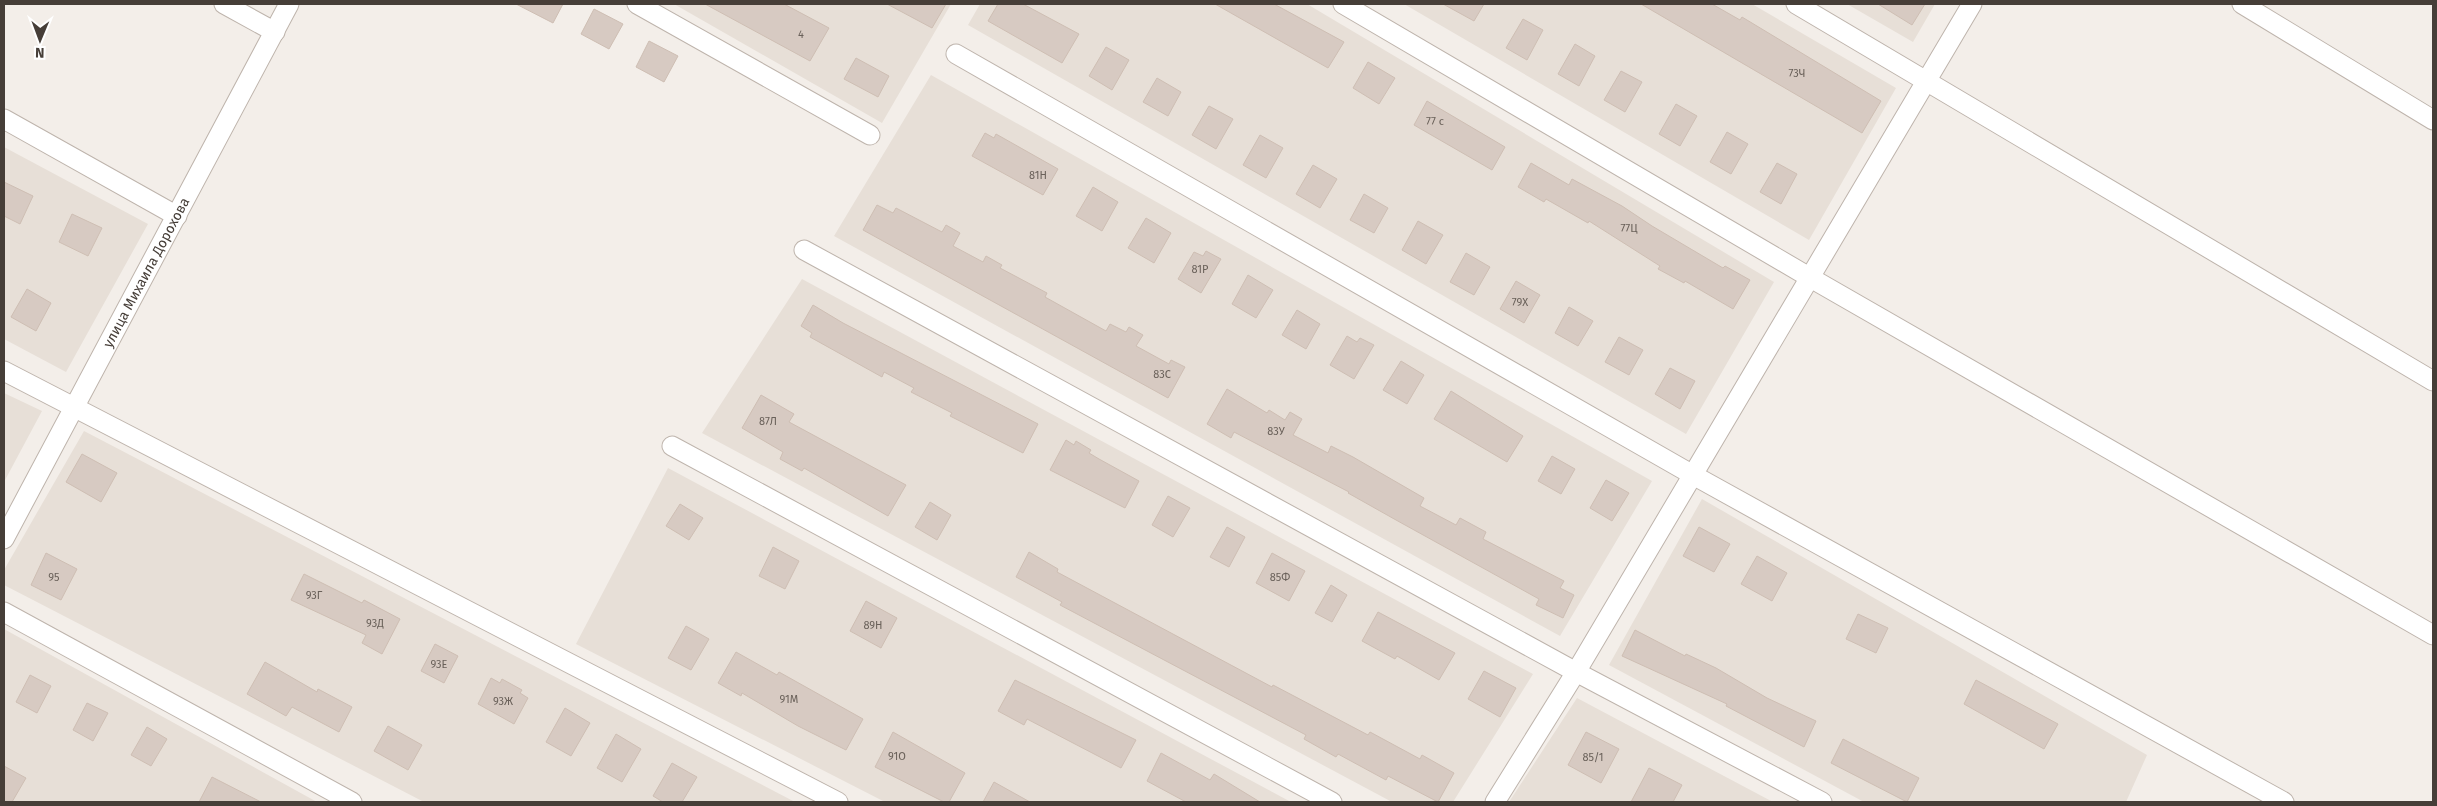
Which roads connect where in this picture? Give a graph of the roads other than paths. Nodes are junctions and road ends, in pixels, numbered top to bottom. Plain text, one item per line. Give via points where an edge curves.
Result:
1 (224, 4) edge
2 (290, 4) edge
3 (637, 4) edge
4 (1343, 4) edge
5 (1796, 4) edge
6 (1972, 4) edge
7 (2242, 4) edge
8 (275, 32) junction
9 (956, 54) dead end
10 (1924, 80) junction
11 (4, 119) edge
12 (2433, 120) edge
13 (870, 135) dead end
14 (177, 216) junction
15 (804, 250) dead end
16 (1809, 277) junction
17 (4, 370) edge
18 (2433, 381) edge
19 (75, 408) junction
20 (672, 446) dead end
21 (1693, 475) junction
22 (4, 539) edge
23 (4, 612) edge
24 (2433, 635) edge
25 (1576, 672) junction
26 (352, 802) edge
27 (838, 802) edge
28 (1332, 802) edge
29 (1495, 802) edge
30 (1822, 802) edge
31 (2284, 802) edge

1 - 8 street
2 - 8 street, улица Михаила Дорохова
3 - 13 street
4 - 16 street
5 - 10 street
6 - 10 street
7 - 12 street
8 - 14 street, улица Михаила Дорохова
9 - 21 street
10 - 16 street
10 - 18 street
11 - 14 street
14 - 19 street, улица Михаила Дорохова
15 - 25 street
16 - 21 street
16 - 24 street
17 - 19 street
19 - 22 street, улица Михаила Дорохова
19 - 27 street
20 - 28 street
21 - 25 street
21 - 31 street
23 - 26 street
25 - 29 street
25 - 30 street

